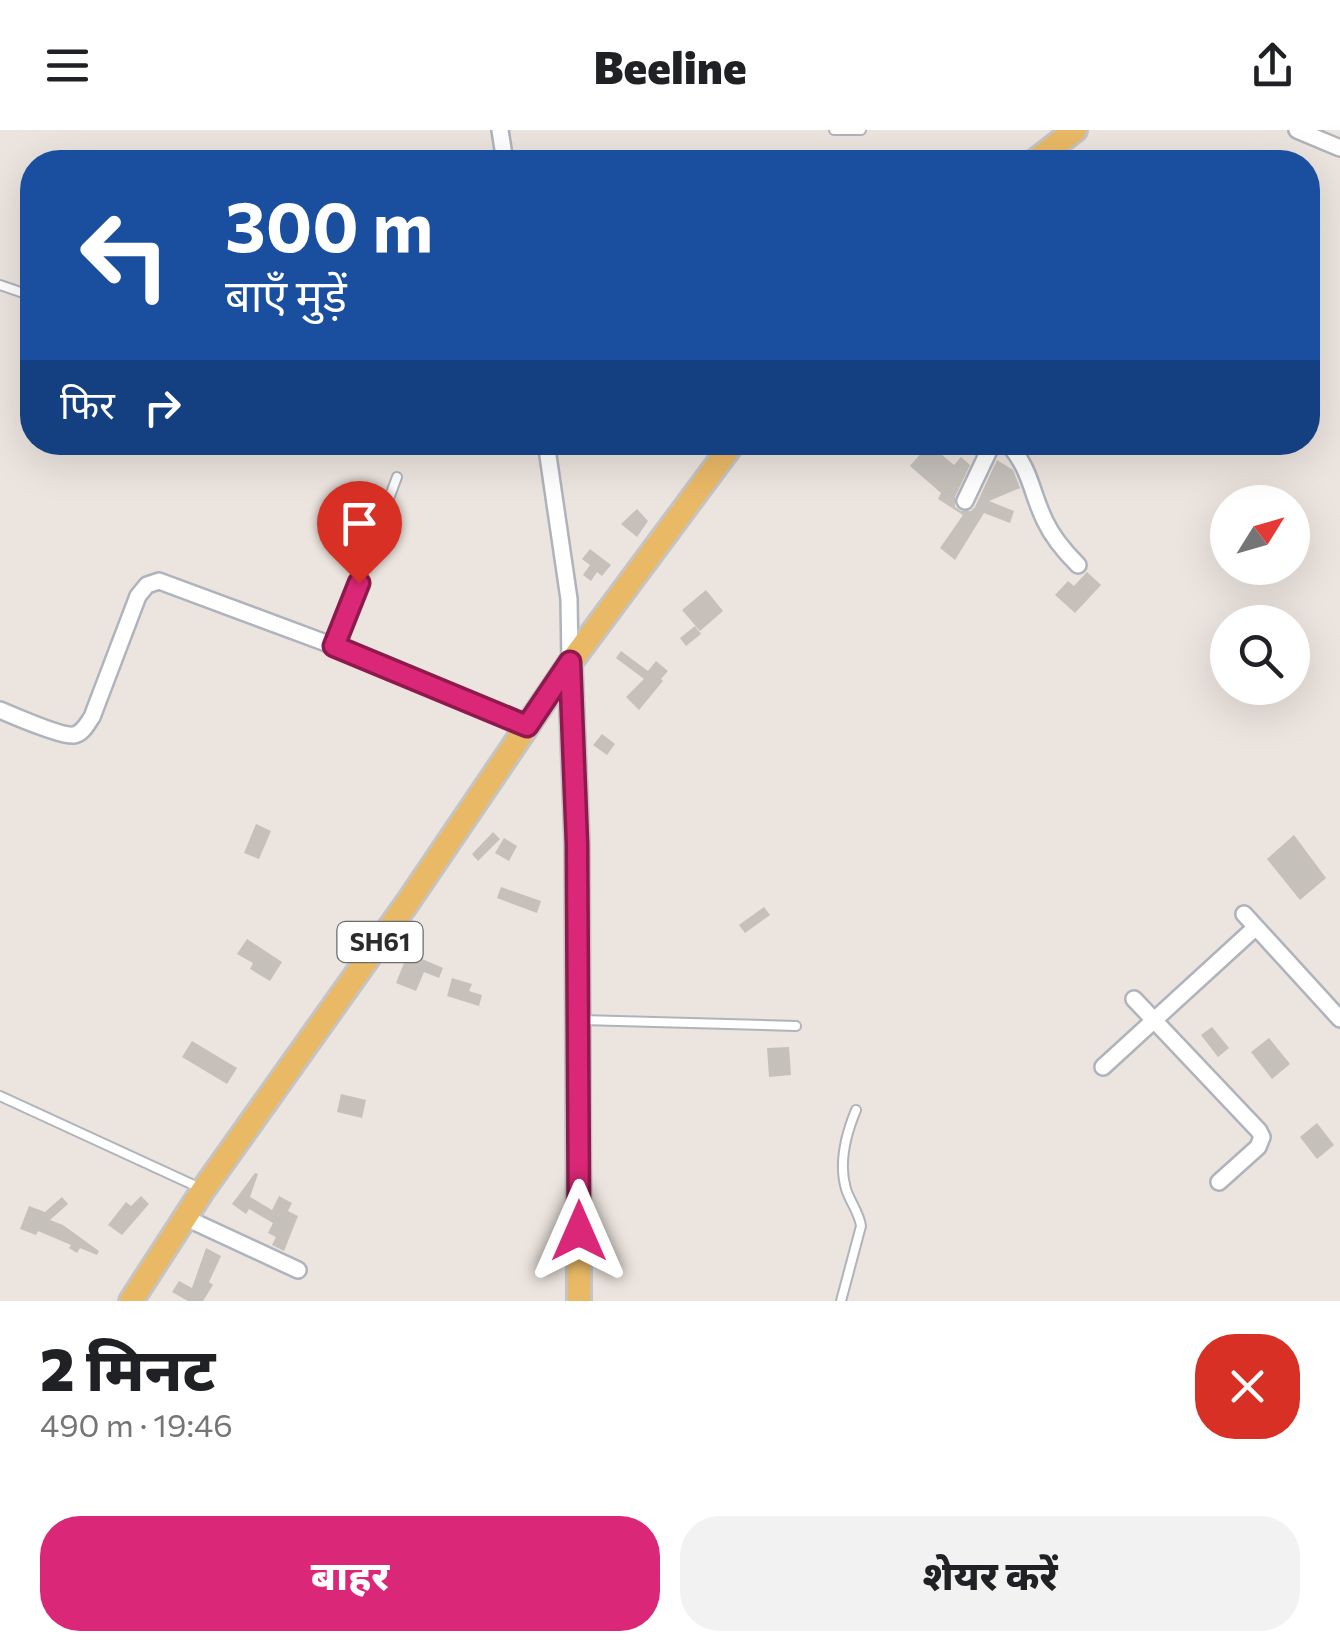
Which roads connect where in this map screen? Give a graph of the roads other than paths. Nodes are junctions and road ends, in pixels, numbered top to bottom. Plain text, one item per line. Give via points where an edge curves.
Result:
1 (834, 130) edge
2 (861, 130) edge
3 (1075, 130) edge
4 (1297, 130) edge
5 (1340, 148) edge
6 (1054, 150) edge
7 (548, 455) edge
8 (724, 455) edge
9 (987, 455) edge
10 (1016, 455) edge
11 (396, 477) dead end
12 (965, 501) dead end
13 (1078, 565) dead end
14 (334, 646) junction
15 (570, 662) junction
16 (0, 710) edge
17 (527, 726) junction
18 (1244, 914) dead end
19 (1256, 927) junction
20 (1134, 999) dead end
21 (1340, 1019) edge
22 (578, 1020) junction
23 (1154, 1020) junction
24 (796, 1026) dead end
25 (1102, 1068) dead end
26 (0, 1096) edge
27 (856, 1110) dead end
28 (1219, 1182) dead end
29 (203, 1190) junction
30 (186, 1218) junction
31 (298, 1270) dead end
32 (130, 1301) edge
33 (579, 1301) edge
34 (841, 1301) edge

1 - 2 lane
3 - 6 main road
4 - 5 street
7 - 15 street via 569,599
8 - 15 main road, SH61
9 - 12 street
10 - 13 street via 1054,538
11 - 14 lane
14 - 16 street via 152,582 138,596 81,731 68,735
14 - 17 street
15 - 17 main road, SH61
15 - 22 main road
17 - 29 main road, SH61
18 - 19 street
19 - 21 street
19 - 23 street
20 - 23 street
22 - 24 lane
22 - 33 main road
23 - 25 street
23 - 28 street via 1262,1136
26 - 29 lane
27 - 34 lane via 843,1167 861,1226
29 - 30 main road, SH61
30 - 31 street
30 - 32 main road, SH61

